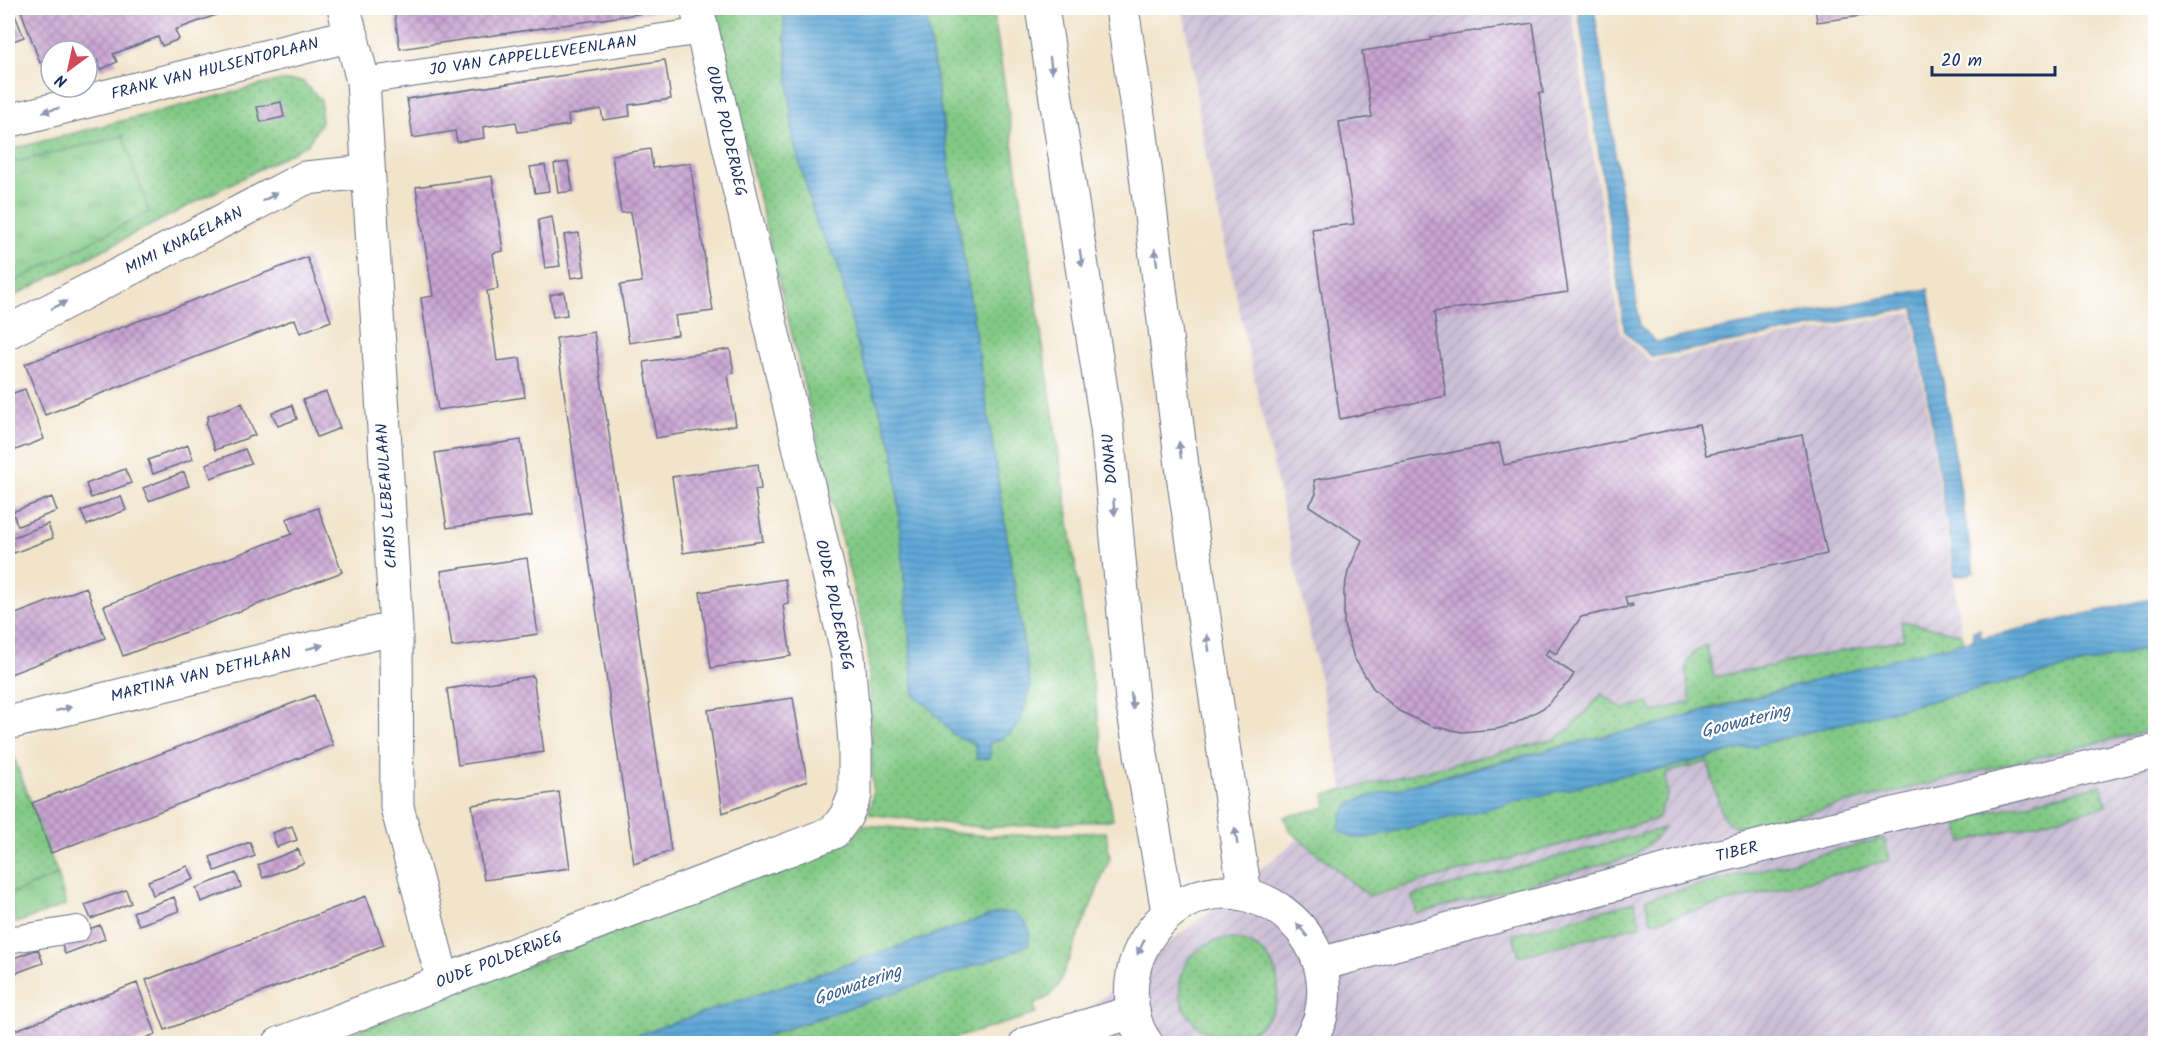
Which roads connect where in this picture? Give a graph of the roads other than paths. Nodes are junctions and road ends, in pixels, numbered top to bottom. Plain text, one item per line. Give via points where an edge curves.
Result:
1 (1042, 8) edge
2 (1122, 8) edge
3 (700, 19) edge
4 (348, 21) edge
5 (363, 81) junction
6 (8, 121) edge
7 (367, 172) junction
8 (8, 332) edge
9 (396, 628) junction
10 (8, 723) edge
11 (2156, 751) edge
12 (1245, 894) junction
13 (1168, 912) junction
14 (77, 929) dead end
15 (8, 940) edge
16 (1321, 964) junction
17 (443, 981) junction
18 (1133, 1012) junction
19 (279, 1044) edge
20 (1026, 1044) edge
21 (1147, 1044) edge
22 (1308, 1044) edge

1 -> 13 street, DONAU via 1107,428 1132,701
12 -> 2 street via 1184,482
3 - 5 street, JO VAN CAPPELLEVEENLAAN
3 - 17 street, OUDE POLDERWEG via 848,656 855,795 834,832
4 - 5 street, CHRIS LEBEAULAAN
4 -> 6 street, FRANK VAN HULSENTOPLAAN
5 - 7 street, CHRIS LEBEAULAAN
8 -> 7 street, MIMI KNAGELAAN via 305,178
7 - 9 street, CHRIS LEBEAULAAN
10 -> 9 street, MARTINA VAN DETHLAAN
9 - 17 street, CHRIS LEBEAULAAN via 397,807
11 - 16 street, TIBER via 1715,857
12 - 13 street via 1218,893 1192,899
16 -> 12 street via 1310,939 1293,918 1270,903
13 -> 18 street via 1148,934 1135,959 1130,987
14 - 15 street
16 - 22 street via 1324,992 1320,1020
17 - 19 street, OUDE POLDERWEG
18 - 20 street
18 - 21 street

